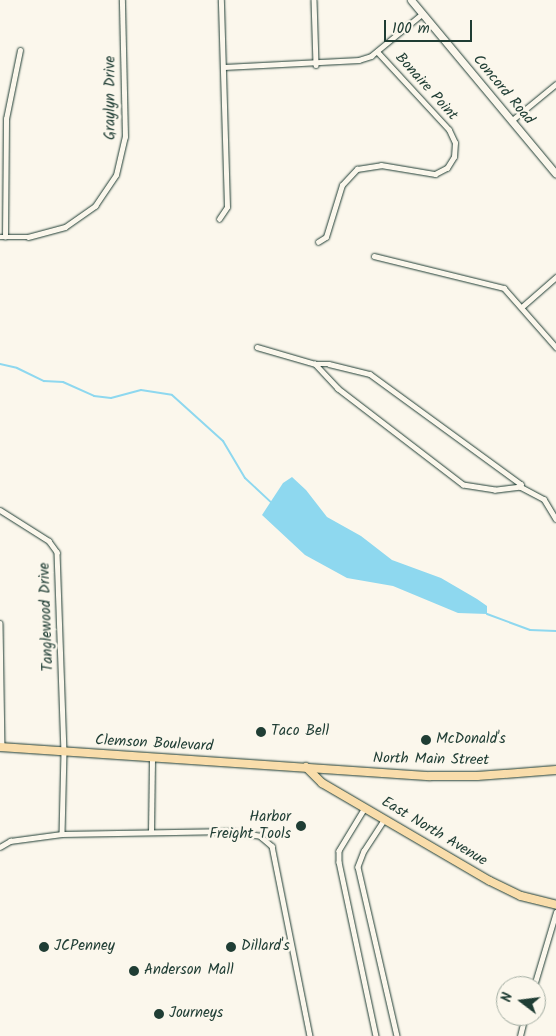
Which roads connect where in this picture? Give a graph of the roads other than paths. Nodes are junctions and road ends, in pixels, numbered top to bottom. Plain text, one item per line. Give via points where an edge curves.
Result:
1 (122, 0) edge
2 (221, 0) edge
3 (314, 0) edge
4 (411, 0) edge
5 (422, 14) junction
6 (20, 50) dead end
7 (377, 52) junction
8 (316, 65) junction
9 (224, 67) junction
10 (556, 84) edge
11 (512, 121) junction
12 (556, 174) edge
13 (219, 219) dead end
14 (3, 237) edge
15 (318, 242) dead end
16 (374, 256) dead end
17 (556, 277) edge
18 (523, 306) junction
19 (257, 347) dead end
20 (556, 347) edge
21 (315, 364) junction
22 (521, 488) junction
23 (0, 510) edge
24 (556, 519) edge
25 (0, 623) edge
26 (0, 641) edge
27 (1, 747) edge
28 (64, 752) junction
29 (152, 757) junction
30 (306, 767) junction
31 (556, 770) edge
32 (365, 808) junction
33 (385, 819) junction
34 (151, 832) junction
35 (62, 834) junction
36 (0, 847) edge
37 (556, 906) edge
38 (556, 912) edge
39 (537, 976) edge
40 (310, 1036) edge
41 (376, 1036) edge
42 (397, 1036) edge

1 - 14 street, Graylyn Drive via 125,137 116,175 105,194 81,218 49,232 28,237
2 - 9 street
3 - 8 street
4 - 5 street, Concord Road
5 - 7 street
5 - 11 street, Concord Road
6 - 14 street via 6,119
7 - 8 street via 347,63
7 - 15 street, Bonaire Point via 449,130 455,143 454,157 447,168 435,174 381,165 358,169 342,185 326,237
8 - 9 street
9 - 13 street via 227,207
10 - 11 street
11 - 12 street, Concord Road
16 - 18 street via 492,283 504,288
17 - 18 street
18 - 20 street
19 - 21 street
21 - 22 street via 329,364 370,374 521,484
21 - 22 street via 338,389 463,485 495,490
22 - 24 street via 544,499
23 - 28 street, Tanglewood Drive via 49,541 57,552
25 - 26 street
26 - 27 street
27 - 28 main road, Clemson Boulevard
28 - 29 main road, Clemson Boulevard
28 - 35 street, Tanglewood Drive
29 - 30 main road, Clemson Boulevard
29 - 34 street
30 - 31 main road, North Main Street via 430,776
30 - 32 main road, East North Avenue via 322,783
32 - 33 main road, East North Avenue
32 - 41 street via 339,851 339,862
33 - 37 main road, East North Avenue via 490,881 521,896
33 - 42 street via 364,851 358,867
34 - 35 street
34 - 40 street via 230,831 260,836 272,846
35 - 36 street via 10,841
38 - 39 street

